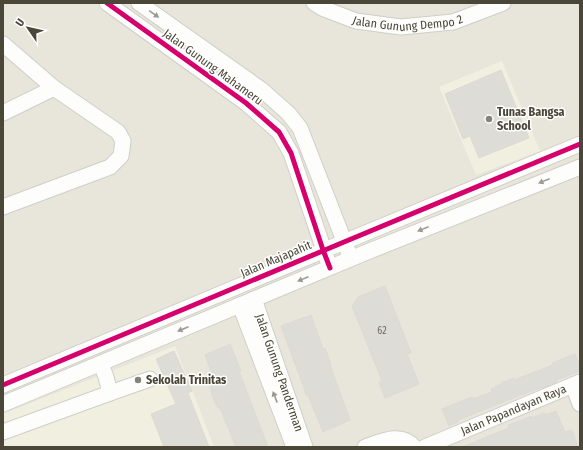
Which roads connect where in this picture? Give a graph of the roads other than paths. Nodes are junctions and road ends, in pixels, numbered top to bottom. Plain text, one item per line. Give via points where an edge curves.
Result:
1 (107, 3) edge
2 (139, 3) edge
3 (314, 3) edge
4 (503, 3) edge
5 (170, 25) junction
6 (159, 40) junction
7 (3, 44) edge
8 (54, 88) junction
9 (3, 113) edge
10 (580, 144) edge
11 (580, 167) edge
12 (3, 207) edge
13 (344, 242) junction
14 (323, 250) junction
15 (351, 259) junction
16 (330, 268) junction
17 (247, 302) junction
18 (101, 364) junction
19 (150, 379) dead end
20 (577, 384) edge
21 (3, 385) edge
22 (110, 393) junction
23 (3, 404) edge
24 (580, 404) edge
25 (3, 432) edge
26 (294, 447) edge
27 (305, 447) edge
28 (365, 447) edge
29 (414, 447) edge
30 (425, 447) edge

1 - 6 street, Jalan Gunung Mahameru
2 -> 5 street, Jalan Gunung Mahameru
3 - 4 street, Jalan Gunung Dempo 2 via 356,21 401,27 452,22
5 - 6 street
5 - 13 street, Jalan Gunung Mahameru via 262,90 288,113 300,128
6 - 14 street, Jalan Gunung Mahameru via 246,103 280,132 291,153
7 - 8 street
8 - 9 street
8 - 12 street via 118,132 124,141 121,156 110,167
10 - 13 street, Jalan Majapahit
11 -> 15 street
13 - 14 street, Jalan Majapahit
13 - 15 street, Jalan Gunung Mahameru
14 - 16 street, Jalan Gunung Mahameru
14 - 21 street, Jalan Majapahit
15 - 16 street
16 -> 17 street
17 -> 18 street
26 -> 17 street, Jalan Gunung Panderman
17 - 27 street, Jalan Gunung Panderman
18 - 22 street
18 - 23 street
19 - 22 street
20 - 24 street
20 - 30 street, Jalan Papandayan Raya
22 - 25 street
28 - 29 street via 394,438 410,443

